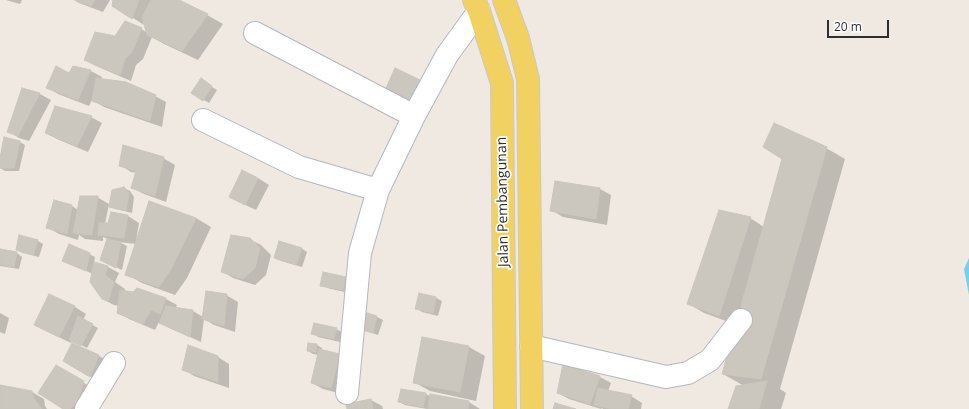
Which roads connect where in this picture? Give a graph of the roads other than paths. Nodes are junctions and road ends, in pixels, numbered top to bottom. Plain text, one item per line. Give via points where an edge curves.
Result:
1 (504, 0) edge
2 (477, 5) edge
3 (255, 33) dead end
4 (414, 116) junction
5 (202, 120) dead end
6 (378, 190) junction
7 (741, 320) dead end
8 (531, 346) junction
9 (114, 364) dead end
10 (347, 393) dead end
11 (86, 409) edge
12 (505, 409) edge
13 (532, 409) edge

1 - 8 main road, Jalan Pembangunan via 518,38 528,79
2 - 4 street
2 - 12 main road, Jalan Pembangunan via 502,83
3 - 4 street
4 - 6 street
5 - 6 street via 299,168
6 - 10 street via 360,253
7 - 8 street via 710,360 688,373 666,377
8 - 13 main road, Jalan Pembangunan
9 - 11 street

